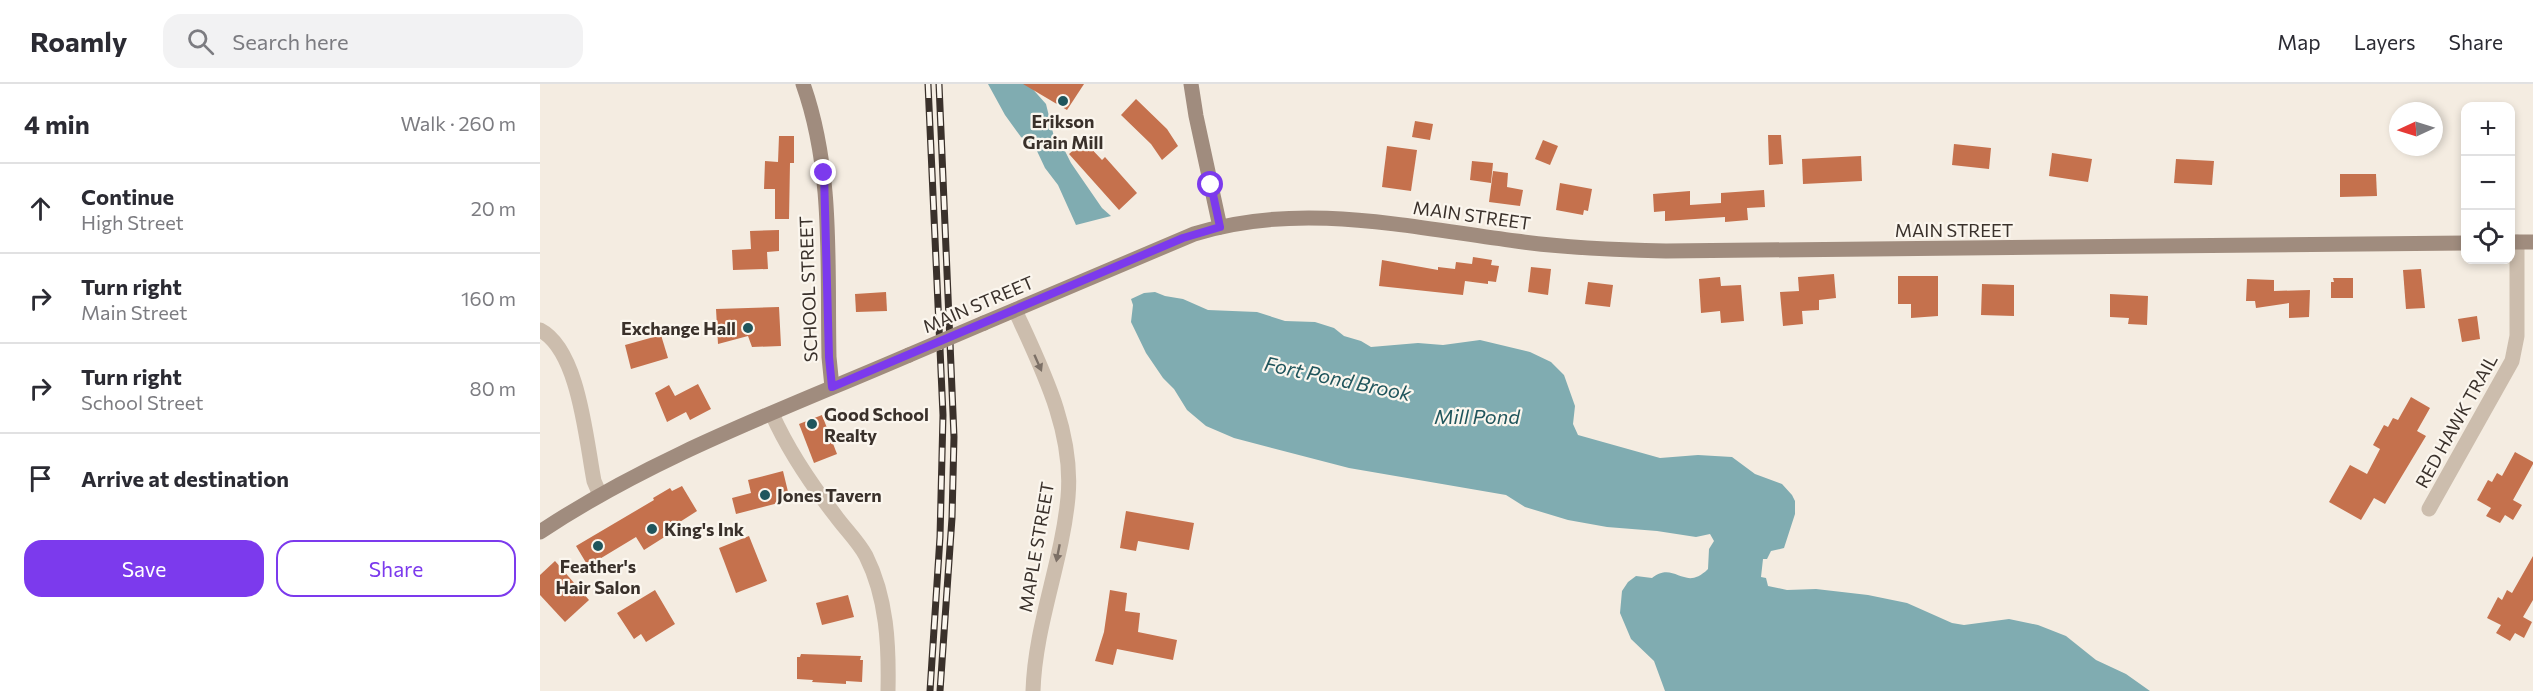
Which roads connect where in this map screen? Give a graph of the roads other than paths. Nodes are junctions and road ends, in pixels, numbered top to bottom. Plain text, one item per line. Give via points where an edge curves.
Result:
1 (803, 84) edge
2 (1191, 84) edge
3 (1220, 227) junction
4 (2515, 242) edge
5 (2533, 242) edge
6 (2461, 243) edge
7 (2515, 264) edge
8 (1015, 310) junction
9 (540, 330) edge
10 (832, 387) junction
11 (772, 414) junction
12 (600, 495) junction
13 (2429, 509) dead end
14 (540, 532) edge
15 (888, 691) edge
16 (1033, 691) edge

1 - 10 main road, SCHOOL STREET via 818,133 824,173
2 - 3 main road
3 - 6 main road, MAIN STREET via 1272,219 1337,218 1553,245 1666,251
3 - 8 main road, MAIN STREET via 1183,238
4 - 5 main road
7 - 13 street, RED HAWK TRAIL via 2514,355
8 - 10 main road, MAIN STREET, bridge
8 -> 16 street, MAPLE STREET via 1058,412 1068,466 1068,499
9 - 12 street via 552,337 568,362
10 - 11 main road, MAIN STREET
11 - 12 main road, MAIN STREET via 682,452
11 - 15 street via 825,503 867,559 887,632
12 - 14 main road, MAIN STREET

